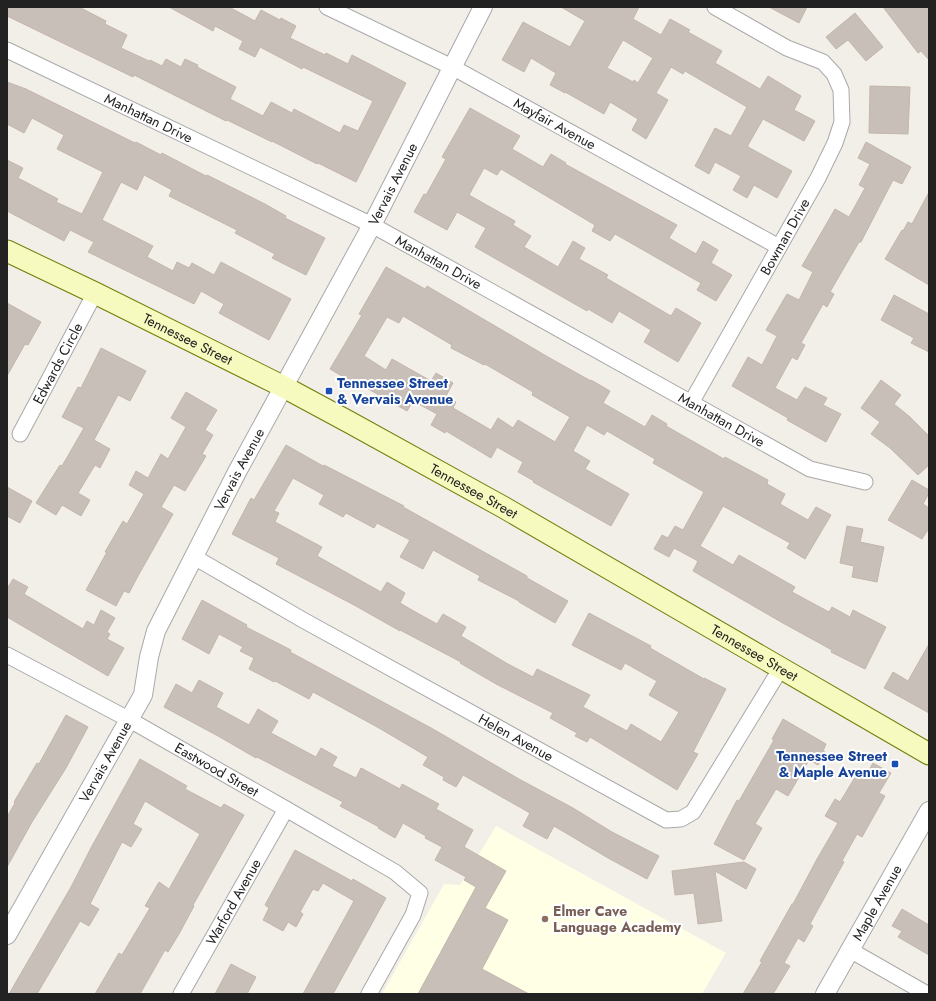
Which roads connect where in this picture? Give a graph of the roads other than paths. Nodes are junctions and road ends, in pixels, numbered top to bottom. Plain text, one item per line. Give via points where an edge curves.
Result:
1 (326, 7) edge
2 (484, 7) edge
3 (715, 7) edge
4 (7, 50) edge
5 (452, 67) junction
6 (372, 225) junction
7 (779, 247) junction
8 (7, 251) edge
9 (95, 293) junction
10 (284, 387) junction
11 (691, 403) junction
12 (20, 434) dead end
13 (864, 482) dead end
14 (194, 556) junction
15 (7, 655) edge
16 (780, 668) junction
17 (130, 720) junction
18 (929, 754) edge
19 (286, 809) junction
20 (929, 811) edge
21 (7, 935) edge
22 (850, 950) junction
23 (181, 994) edge
24 (368, 994) edge
25 (825, 994) edge
26 (927, 994) edge

1 - 5 street, Mayfair Avenue
2 - 5 street, Vervais Avenue
3 - 7 street, Bowman Drive via 786,48 823,62 834,74 841,90 842,122 835,143
4 - 6 street, Manhattan Drive
5 - 6 street, Vervais Avenue
5 - 7 street, Mayfair Avenue
6 - 10 street, Vervais Avenue
6 - 11 street, Manhattan Drive
7 - 11 street, Bowman Drive
8 - 9 main road, Tennessee Street
9 - 10 main road, Tennessee Street
9 - 12 street, Edwards Circle
10 - 14 street, Vervais Avenue
10 - 16 main road, Tennessee Street via 503,507
11 - 13 street, Manhattan Drive via 810,469
14 - 16 street, Helen Avenue via 303,620 666,820 681,819 693,812
14 - 17 street, Vervais Avenue via 156,631 143,695
15 - 17 street, Eastwood Street
16 - 18 main road, Tennessee Street
17 - 19 street, Eastwood Street
17 - 21 street, Vervais Avenue
19 - 23 street, Warford Avenue
19 - 24 street, Eastwood Street via 395,872 420,893 413,915
20 - 22 street, Maple Avenue
22 - 25 street, Maple Avenue
22 - 26 street

